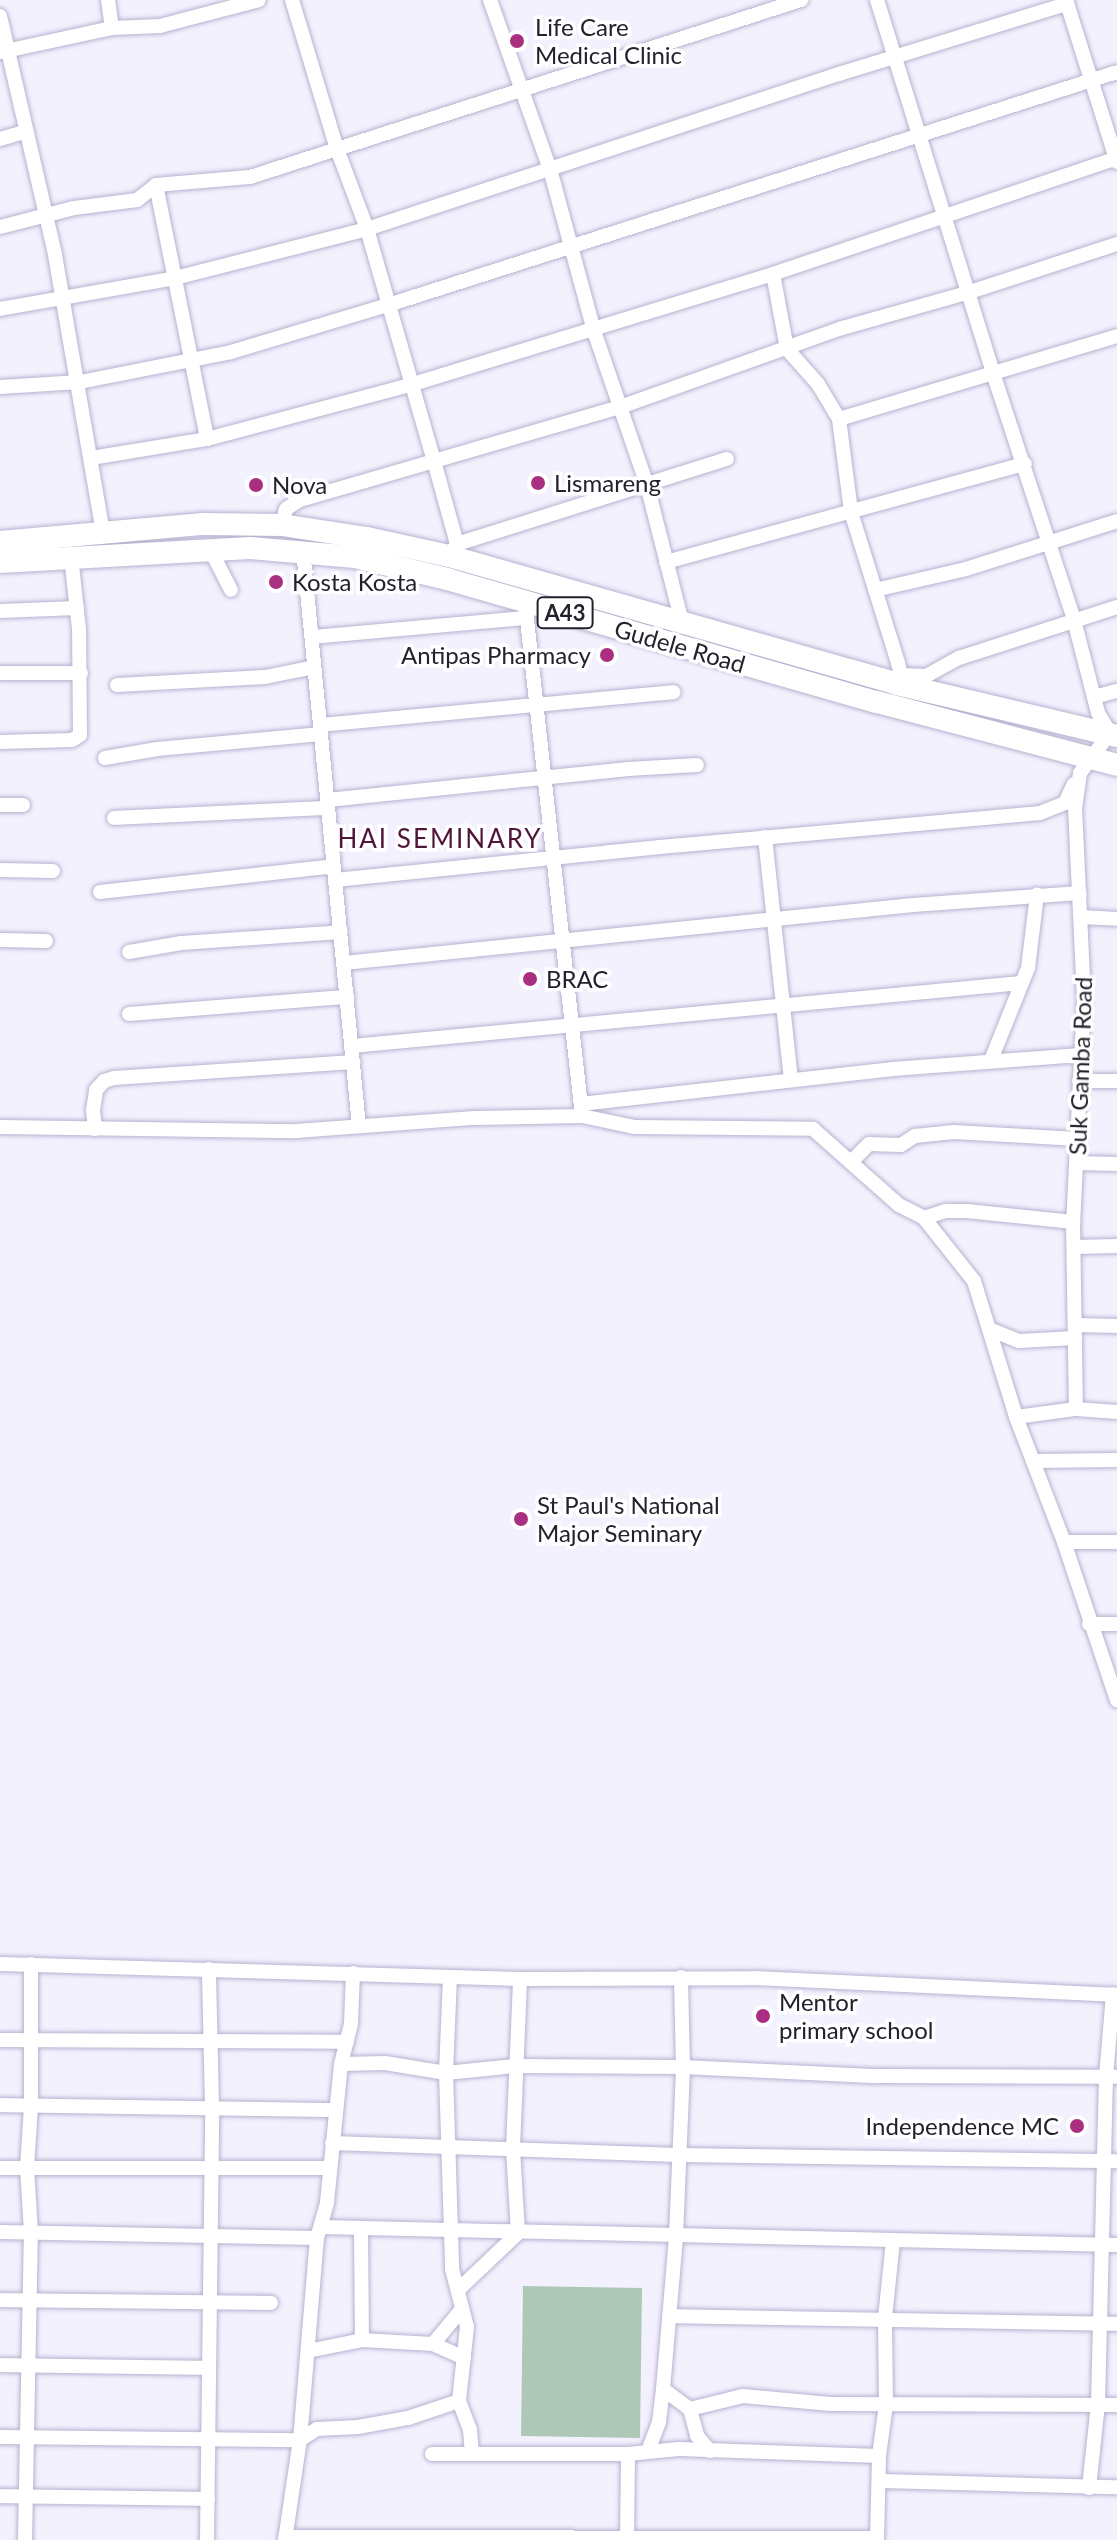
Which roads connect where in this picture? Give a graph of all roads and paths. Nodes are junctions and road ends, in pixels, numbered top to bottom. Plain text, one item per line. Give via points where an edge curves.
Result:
1 (108, 0) edge
2 (259, 0) edge
3 (292, 0) edge
4 (490, 0) edge
5 (801, 0) edge
6 (877, 0) edge
7 (1066, 2) edge
8 (0, 16) edge
9 (112, 28) junction
10 (4, 51) edge
11 (895, 57) junction
12 (1117, 72) edge
13 (1091, 80) junction
14 (520, 92) junction
15 (25, 132) junction
16 (921, 137) junction
17 (0, 139) edge
18 (337, 149) junction
19 (1117, 159) edge
20 (550, 169) junction
21 (156, 185) junction
22 (945, 215) junction
23 (44, 217) junction
24 (0, 227) edge
25 (367, 229) junction
26 (1117, 244) edge
27 (568, 246) junction
28 (773, 274) junction
29 (175, 278) junction
30 (970, 292) junction
31 (61, 297) junction
32 (388, 305) junction
33 (0, 309) edge
34 (594, 331) junction
35 (1117, 336) edge
36 (787, 349) junction
37 (191, 361) junction
38 (993, 373) junction
39 (80, 382) junction
40 (410, 385) junction
41 (0, 387) edge
42 (620, 407) junction
43 (839, 419) junction
44 (207, 439) junction
45 (91, 458) junction
46 (727, 459) dead end
47 (434, 461) junction
48 (1025, 464) junction
49 (647, 485) junction
50 (851, 512) junction
51 (1117, 521) edge
52 (282, 525) junction
53 (117, 539) junction
54 (0, 542) edge
55 (1050, 543) junction
56 (210, 549) junction
57 (303, 550) junction
58 (453, 550) junction
59 (71, 556) junction
60 (0, 562) edge
61 (666, 562) junction
62 (231, 590) dead end
63 (875, 590) junction
64 (1117, 607) edge
65 (77, 608) junction
66 (525, 610) junction
67 (0, 611) edge
68 (1074, 620) junction
69 (312, 637) junction
70 (685, 637) junction
71 (314, 667) junction
72 (0, 673) edge
73 (81, 673) junction
74 (899, 680) junction
75 (117, 685) dead end
76 (1117, 691) edge
77 (673, 692) dead end
78 (1094, 697) junction
79 (536, 705) junction
80 (321, 730) junction
81 (1113, 735) edge
82 (0, 742) edge
83 (105, 758) dead end
84 (697, 765) dead end
85 (1117, 765) edge
86 (1086, 766) junction
87 (544, 777) junction
88 (328, 804) junction
89 (0, 805) edge
90 (23, 805) dead end
91 (114, 818) dead end
92 (765, 837) junction
93 (553, 858) junction
94 (0, 870) edge
95 (53, 871) dead end
96 (335, 873) junction
97 (100, 892) dead end
98 (1080, 893) junction
99 (1037, 895) junction
100 (1081, 917) junction
101 (776, 919) junction
102 (1117, 919) edge
103 (341, 932) junction
104 (0, 940) edge
105 (46, 941) dead end
106 (563, 943) junction
107 (129, 952) dead end
108 (344, 963) junction
109 (1021, 983) junction
110 (347, 997) junction
111 (784, 1003) junction
112 (129, 1014) dead end
113 (571, 1022) junction
114 (352, 1046) junction
115 (1079, 1055) junction
116 (991, 1060) junction
117 (353, 1062) junction
118 (791, 1080) junction
119 (1079, 1081) junction
120 (1117, 1081) edge
121 (581, 1110) junction
122 (359, 1126) junction
123 (0, 1127) edge
124 (95, 1129) junction
125 (1078, 1139) junction
126 (851, 1162) junction
127 (1077, 1163) junction
128 (1117, 1164) edge
129 (924, 1218) junction
130 (1073, 1222) junction
131 (1117, 1246) edge
132 (1074, 1247) junction
133 (1117, 1326) edge
134 (989, 1329) junction
135 (1075, 1331) junction
136 (1076, 1409) junction
137 (1117, 1412) edge
138 (1016, 1417) junction
139 (1117, 1460) edge
140 (1033, 1461) junction
141 (1064, 1542) junction
142 (1117, 1542) edge
143 (1089, 1624) junction
144 (1117, 1624) edge
145 (1117, 1700) edge
146 (0, 1964) edge
147 (31, 1964) junction
148 (209, 1969) junction
149 (353, 1973) junction
150 (450, 1977) junction
151 (681, 1977) junction
152 (520, 1979) junction
153 (1115, 1994) edge
154 (0, 2040) edge
155 (31, 2040) junction
156 (211, 2040) junction
157 (347, 2042) junction
158 (341, 2064) junction
159 (515, 2066) junction
160 (683, 2067) junction
161 (446, 2073) junction
162 (1112, 2077) edge
163 (0, 2105) edge
164 (31, 2106) junction
165 (212, 2106) junction
166 (335, 2110) junction
167 (332, 2143) junction
168 (450, 2148) junction
169 (513, 2148) junction
170 (678, 2155) junction
171 (1111, 2161) edge
172 (0, 2168) edge
173 (27, 2168) junction
174 (330, 2168) junction
175 (212, 2171) junction
176 (361, 2228) junction
177 (0, 2232) edge
178 (451, 2232) junction
179 (31, 2233) junction
180 (319, 2233) junction
181 (518, 2233) junction
182 (211, 2235) junction
183 (676, 2236) junction
184 (893, 2241) junction
185 (1110, 2245) edge
186 (458, 2290) junction
187 (0, 2300) edge
188 (31, 2301) junction
189 (271, 2303) dead end
190 (210, 2304) junction
191 (462, 2309) junction
192 (669, 2316) junction
193 (885, 2318) junction
194 (1101, 2324) junction
195 (1117, 2324) edge
196 (362, 2340) junction
197 (433, 2344) junction
198 (308, 2351) junction
199 (464, 2358) junction
200 (0, 2365) edge
201 (27, 2366) junction
202 (209, 2368) junction
203 (663, 2389) junction
204 (459, 2401) junction
205 (886, 2404) junction
206 (1098, 2404) junction
207 (1117, 2405) edge
208 (690, 2409) junction
209 (27, 2436) junction
210 (0, 2437) edge
211 (210, 2438) junction
212 (300, 2440) junction
213 (648, 2451) junction
214 (710, 2451) junction
215 (472, 2452) junction
216 (432, 2454) dead end
217 (628, 2454) junction
218 (879, 2456) junction
219 (880, 2481) junction
220 (1117, 2487) edge
221 (1089, 2488) junction
222 (0, 2496) edge
223 (24, 2496) junction
224 (208, 2499) junction
225 (285, 2538) edge
226 (627, 2538) edge
227 (415, 2539) edge
228 (730, 2539) edge
229 (877, 2539) edge
230 (25, 2540) edge
231 (207, 2540) edge

1 - 9 street
2 - 9 street via 174,24
3 - 18 street
4 - 14 street
5 - 14 street
6 - 11 street
7 - 11 street
7 - 13 street
8 - 10 street
9 - 10 street
10 - 15 street
11 - 16 street
11 - 20 street
12 - 13 street
13 - 16 street
13 - 19 street
14 - 18 street
14 - 20 street
15 - 17 street
15 - 23 street
16 - 22 street
16 - 27 street
18 - 21 street via 250,177
18 - 25 street
19 - 22 street
20 - 25 street
20 - 27 street
21 - 23 street via 137,200
21 - 29 street
22 - 28 street
22 - 30 street
23 - 24 street
23 - 31 street
25 - 29 street
25 - 32 street
26 - 30 street
27 - 32 street
27 - 34 street
28 - 34 street
28 - 36 street
29 - 31 street
29 - 37 street
30 - 36 street
30 - 38 street
31 - 33 street
31 - 39 street
32 - 37 street
32 - 40 street
34 - 40 street
34 - 42 street
35 - 38 street
36 - 42 street
36 - 43 street via 818,384
37 - 39 street
37 - 44 street
38 - 43 street
38 - 48 street
39 - 41 street
39 - 45 street
40 - 44 street
40 - 47 street
42 - 47 street
42 - 49 street
43 - 50 street
44 - 45 street
45 - 53 street
46 - 49 street
47 - 52 street via 292,503
47 - 58 street
48 - 50 street
48 - 55 street
49 - 58 street
49 - 61 street
50 - 61 street
50 - 63 street
51 - 55 street
52 - 53 highway, Gudele Road / A43 via 203,524
52 - 58 highway, Gudele Road / A43
53 - 54 highway, Gudele Road / A43
53 - 56 highway, Gudele Road / A43
53 - 59 highway, Gudele Road / A43
55 - 63 street
55 - 68 street
56 - 57 highway, Gudele Road / A43
56 - 62 street
57 - 66 highway, Gudele Road / A43 via 405,568
57 - 69 street
58 - 70 highway, Gudele Road / A43
59 - 60 highway, Gudele Road / A43
59 - 65 street
61 - 70 street
63 - 74 street
64 - 68 street
65 - 67 street
65 - 73 street
66 - 69 street
66 - 70 highway, Gudele Road / A43
66 - 79 street
68 - 74 street via 959,658 926,676
68 - 78 street
69 - 71 street
70 - 74 highway, Gudele Road / A43
70 - 86 highway, Gudele Road / A43
71 - 75 street via 265,677
71 - 80 street
72 - 73 street
73 - 82 street via 79,736
74 - 81 highway, Gudele Road / A43
76 - 78 street
77 - 79 street
78 - 81 street via 1100,720
79 - 80 street
79 - 87 street
80 - 83 street
80 - 88 street
81 - 86 street, Suk Gamba Road
84 - 87 street
85 - 86 highway, Gudele Road / A43
86 - 92 street via 1065,803 1040,813
86 - 98 street, Suk Gamba Road via 1075,808
87 - 88 street
87 - 93 street
88 - 91 street
88 - 96 street
89 - 90 street
92 - 93 street
92 - 101 street
93 - 96 street
93 - 106 street
94 - 95 street
96 - 97 street
96 - 103 street
98 - 99 street
98 - 100 street, Suk Gamba Road
99 - 101 street
99 - 109 street via 1028,968
100 - 102 street
100 - 115 street, Suk Gamba Road via 1084,1001
101 - 106 street
101 - 111 street
103 - 107 street via 181,943
103 - 108 street
104 - 105 street
106 - 108 street
106 - 113 street
108 - 110 street
109 - 111 street
109 - 116 street
110 - 112 street
110 - 114 street
111 - 113 street
111 - 118 street
113 - 114 street
113 - 121 street
114 - 117 street
115 - 116 street
115 - 119 street, Suk Gamba Road
116 - 118 street
117 - 122 street
117 - 124 street via 104,1081 96,1090
118 - 121 street
119 - 120 street
119 - 125 street, Suk Gamba Road
121 - 122 street
121 - 126 street via 634,1127 808,1127
122 - 124 street via 296,1131
123 - 124 street
125 - 126 street via 954,1132 915,1136 901,1145 869,1144
125 - 127 street, Suk Gamba Road
126 - 129 street via 899,1205
127 - 128 street
127 - 130 street, Suk Gamba Road
129 - 130 street via 967,1211
129 - 134 street via 968,1270
130 - 132 street, Suk Gamba Road
131 - 132 street
132 - 135 street, Suk Gamba Road
133 - 135 street
134 - 135 street via 1019,1341
134 - 138 street
135 - 136 street, Suk Gamba Road
136 - 137 street
136 - 138 street
138 - 140 street
139 - 140 street
140 - 141 street
141 - 142 street
141 - 143 street
143 - 144 street
143 - 145 street
146 - 147 street
147 - 148 street
147 - 155 street
148 - 149 street
148 - 156 street
149 - 150 street
149 - 157 street
150 - 152 street
150 - 161 street
151 - 152 street
151 - 153 street
151 - 160 street
152 - 159 street
153 - 162 street
154 - 155 street
155 - 156 street
155 - 164 street
156 - 157 street
156 - 165 street
157 - 158 street
158 - 161 street via 385,2063
158 - 166 street
159 - 160 street
159 - 161 street
159 - 169 street
160 - 162 street via 877,2076
160 - 170 street
161 - 168 street
162 - 171 street
163 - 164 street
164 - 165 street
164 - 173 street
165 - 166 street
165 - 175 street
166 - 167 street
167 - 168 street
167 - 174 street
168 - 169 street
168 - 178 street
169 - 170 street
169 - 181 street
170 - 171 street
170 - 183 street
171 - 185 street
172 - 173 street
173 - 175 street
173 - 179 street
174 - 175 street
174 - 180 street
175 - 182 street
176 - 178 street
176 - 180 street
176 - 196 street
177 - 179 street
178 - 181 street
178 - 186 street
179 - 182 street
179 - 188 street
180 - 182 street
180 - 198 street
181 - 183 street
181 - 186 street
182 - 190 street
183 - 184 street
183 - 192 street
184 - 185 street
184 - 193 street
185 - 194 street
186 - 191 street
187 - 188 street
188 - 190 street
188 - 201 street
189 - 190 street
190 - 202 street
191 - 197 street
191 - 199 street via 467,2327
192 - 193 street
192 - 203 street
193 - 194 street
193 - 205 street
194 - 195 street
194 - 206 street
196 - 197 street
196 - 198 street
197 - 199 street
198 - 212 street
199 - 204 street
200 - 201 street
201 - 202 street
201 - 209 street
202 - 211 street
203 - 208 street
203 - 213 street
204 - 212 street via 383,2423 317,2429
204 - 215 street
205 - 206 street
205 - 208 street via 743,2396
205 - 218 street
206 - 207 street
206 - 221 street
208 - 214 street via 697,2436
209 - 210 street
209 - 211 street
209 - 223 street
211 - 212 street
211 - 224 street
212 - 225 street
213 - 214 street
213 - 217 street
214 - 218 street
215 - 216 street
215 - 217 street
217 - 226 street
218 - 219 street
219 - 221 street
219 - 229 street
220 - 221 street
222 - 223 street
223 - 224 street
223 - 230 street
224 - 231 street
225 - 227 street
226 - 227 street
226 - 228 street
228 - 229 street

